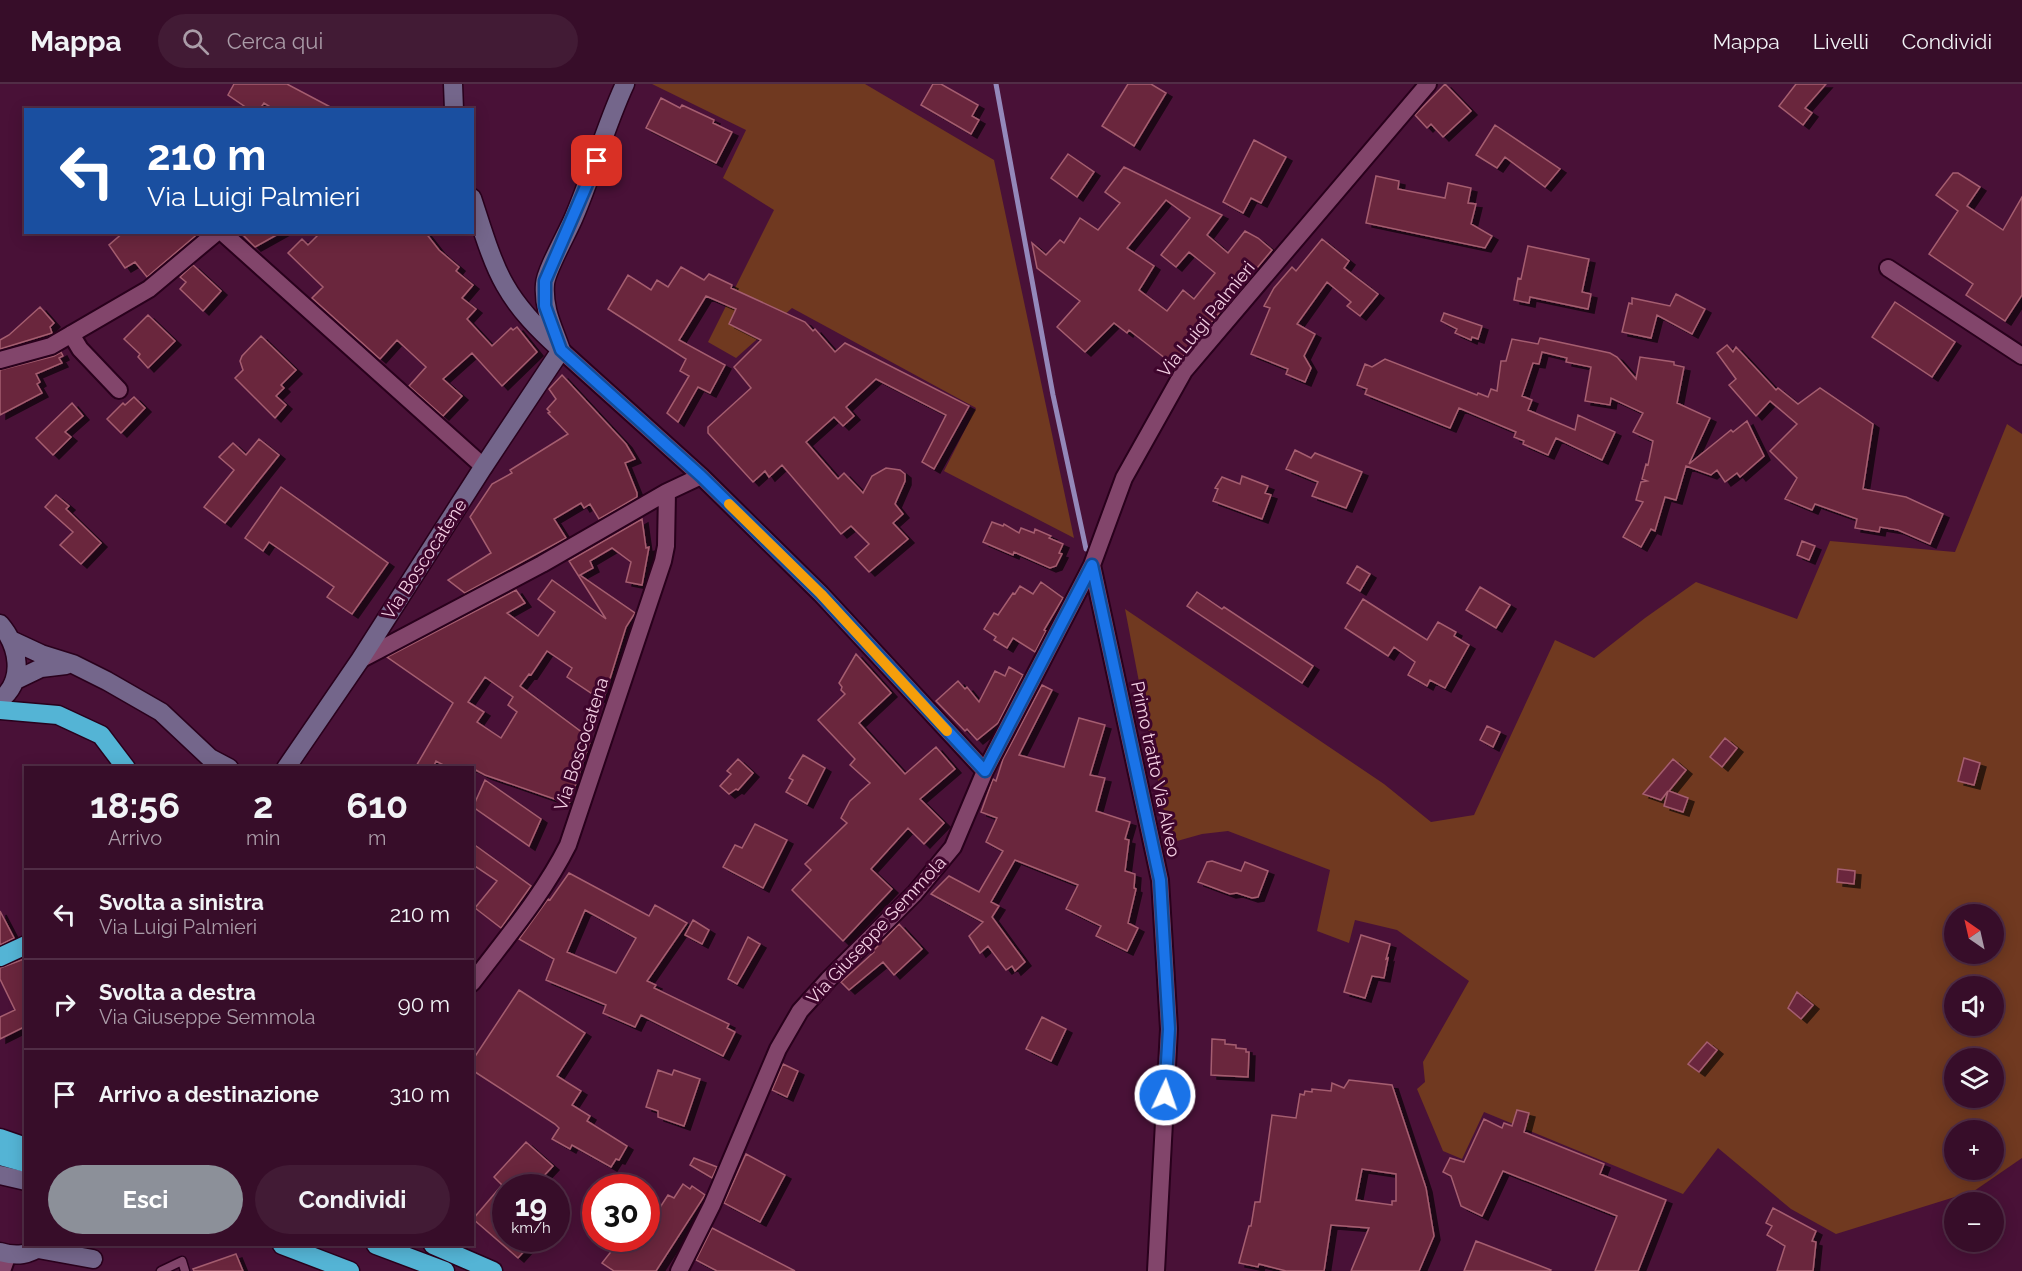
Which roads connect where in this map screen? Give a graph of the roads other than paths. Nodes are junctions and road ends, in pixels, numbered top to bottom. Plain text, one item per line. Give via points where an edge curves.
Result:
1 (453, 84) edge
2 (625, 84) edge
3 (1428, 84) edge
4 (454, 108) edge
5 (474, 204) edge
6 (215, 234) edge
7 (224, 234) edge
8 (1888, 268) dead end
9 (71, 334) junction
10 (561, 350) junction
11 (2022, 356) edge
12 (0, 360) edge
13 (119, 390) dead end
14 (484, 467) junction
15 (701, 476) junction
16 (666, 492) junction
17 (1092, 565) junction
18 (0, 624) edge
19 (13, 641) junction
20 (360, 660) junction
21 (73, 664) junction
22 (14, 681) junction
23 (0, 700) edge
24 (0, 710) edge
25 (213, 763) edge
26 (285, 765) edge
27 (124, 766) edge
28 (985, 771) junction
29 (24, 946) edge
30 (0, 957) edge
31 (474, 980) edge
32 (0, 1128) edge
33 (24, 1135) edge
34 (0, 1138) edge
35 (24, 1147) edge
36 (0, 1156) edge
37 (0, 1175) edge
38 (24, 1175) edge
39 (24, 1176) edge
40 (81, 1246) edge
41 (285, 1246) edge
42 (379, 1246) edge
43 (435, 1246) edge
44 (41, 1247) edge
45 (3, 1259) edge
46 (99, 1265) edge
47 (161, 1271) edge
48 (185, 1271) edge
49 (350, 1271) edge
50 (445, 1271) edge
51 (493, 1271) edge
52 (679, 1271) edge
53 (1156, 1271) edge

1 - 4 street
2 - 10 street via 575,216 545,281 545,306
3 - 17 street, Via Luigi Palmieri via 1185,371 1124,478
5 - 10 street via 504,285 535,327
6 - 9 street via 149,289
7 - 14 street
8 - 11 street
9 - 12 street via 51,346
9 - 13 street
10 - 14 street, Via Boscocatene
10 - 15 street
14 - 20 street, Via Boscocatene
15 - 16 street
15 - 28 street via 821,594
16 - 20 street via 542,564
16 - 31 street, Via Boscocatena via 663,561 568,845 540,894
17 - 28 street, Via Luigi Palmieri
17 - 53 street, Primo tratto Via Alveo via 1160,880 1169,1029
18 - 19 street
19 - 21 street
19 - 22 street via 17,663
20 - 26 street, Via Boscocatene
21 - 22 street via 41,668
21 - 25 street via 161,712
22 - 23 street
24 - 27 highway via 58,715 101,735
28 - 52 street, Via Giuseppe Semmola via 953,846 915,893 800,1011 778,1049 712,1205
29 - 30 highway
32 - 33 highway
34 - 35 highway
36 - 38 highway
37 - 39 street
40 - 46 street
41 - 49 highway
42 - 50 highway
43 - 51 highway
44 - 45 street
44 - 46 street
47 - 48 lane via 182,1261

